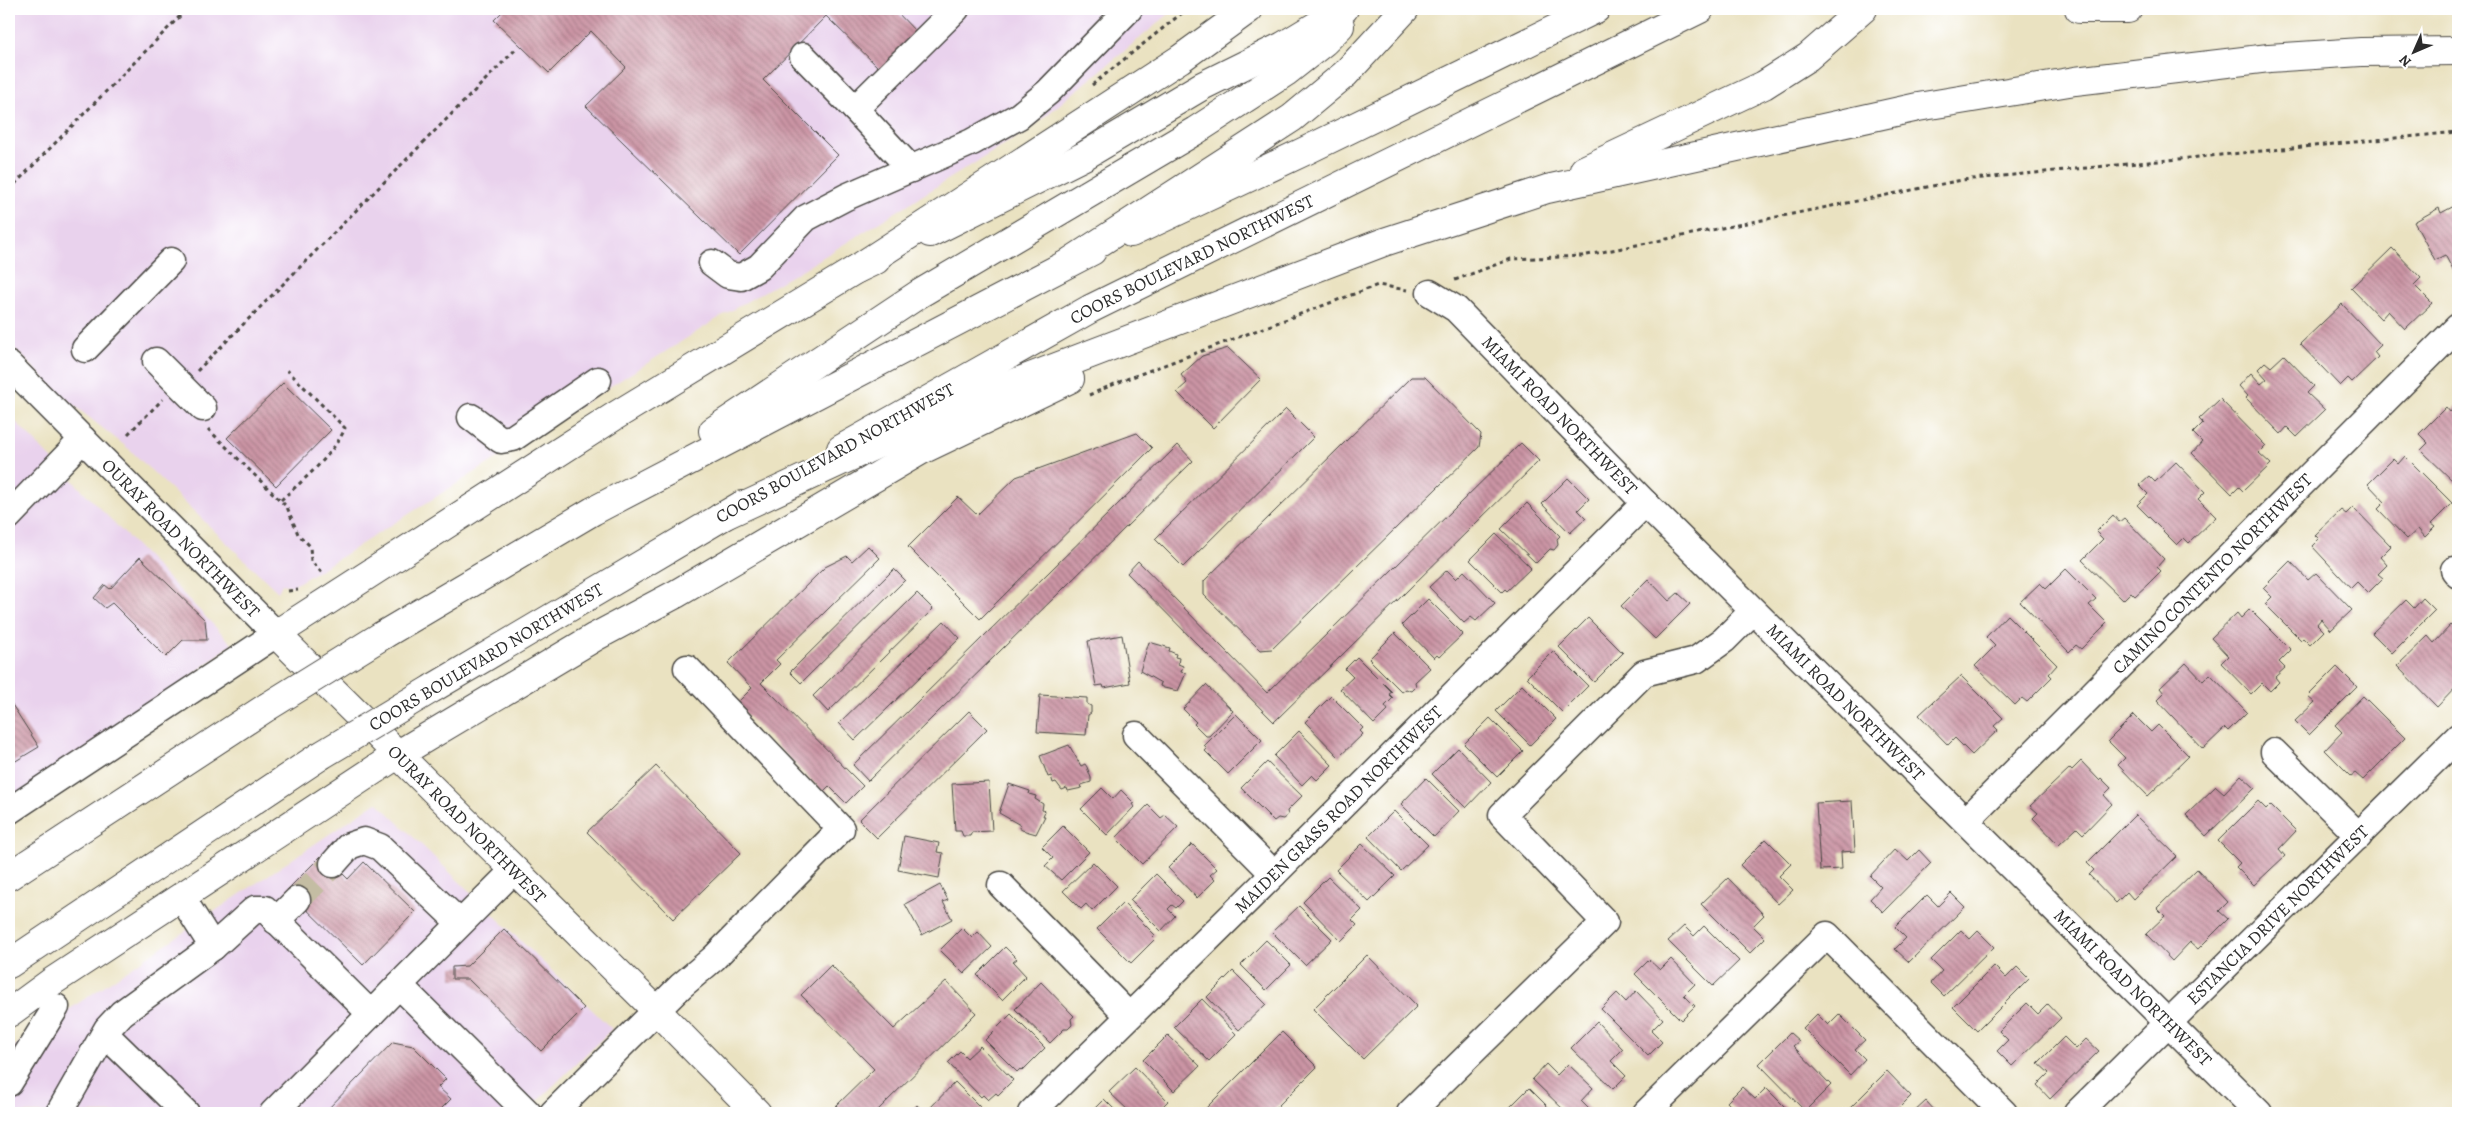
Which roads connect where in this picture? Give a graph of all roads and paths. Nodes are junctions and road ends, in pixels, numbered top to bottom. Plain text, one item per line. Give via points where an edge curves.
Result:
1 (187, 9) edge
2 (1130, 9) edge
3 (1249, 9) edge
4 (1344, 9) edge
5 (1358, 9) edge
6 (1405, 9) edge
7 (1596, 9) edge
8 (1700, 9) edge
9 (1863, 9) edge
10 (2079, 9) edge
11 (2128, 9) edge
12 (954, 10) edge
13 (516, 49) dead end
14 (2458, 51) edge
15 (803, 56) dead end
16 (855, 109) junction
17 (911, 169) junction
18 (1547, 189) junction
19 (9, 190) edge
20 (171, 261) dead end
21 (1071, 261) junction
22 (712, 263) dead end
23 (855, 270) junction
24 (1430, 293) dead end
25 (2458, 327) edge
26 (1117, 344) junction
27 (85, 349) dead end
28 (156, 361) dead end
29 (9, 365) edge
30 (287, 370) dead end
31 (598, 380) dead end
32 (175, 394) junction
33 (471, 417) dead end
34 (205, 418) joint
35 (128, 434) dead end
36 (83, 439) junction
37 (281, 500) junction
38 (1645, 503) junction
39 (593, 511) junction
40 (9, 516) edge
41 (721, 517) junction
42 (322, 573) dead end
43 (1753, 611) junction
44 (276, 634) junction
45 (687, 668) dead end
46 (1136, 735) dead end
47 (2458, 737) edge
48 (2274, 752) dead end
49 (397, 755) junction
50 (9, 812) edge
51 (1966, 821) junction
52 (2358, 836) junction
53 (333, 864) tunnel mouth
54 (514, 870) junction
55 (1274, 874) junction
56 (9, 876) edge
57 (1001, 885) dead end
58 (182, 898) junction
59 (297, 900) tunnel mouth
60 (276, 921) junction
61 (460, 923) junction
62 (213, 947) junction
63 (9, 964) edge
64 (399, 985) junction
65 (56, 1007) dead end
66 (656, 1011) junction
67 (9, 1013) edge
68 (371, 1014) junction
69 (1129, 1016) junction
70 (2168, 1024) junction
71 (105, 1034) junction
72 (9, 1083) edge
73 (58, 1113) edge
74 (186, 1113) edge
75 (273, 1113) edge
76 (528, 1113) edge
77 (553, 1113) edge
78 (756, 1113) edge
79 (1031, 1113) edge
80 (1410, 1113) edge
81 (1646, 1113) edge
82 (2004, 1113) edge
83 (2077, 1113) edge
84 (2258, 1113) edge

1 - 19 path
2 - 17 street via 1048,92 1019,116 972,142
3 - 23 main road via 1180,59
4 - 23 main road via 1283,46 1202,86 1084,156
5 - 39 main road via 1324,42 1195,131 919,294
6 - 21 main road via 1345,74 1292,118
7 - 21 main road
8 - 41 main road, COORS BOULEVARD NORTHWEST via 1090,309
9 - 18 main road via 1808,57 1764,85
10 - 11 main road
12 - 16 street
13 - 32 path
14 - 18 main road via 2361,52 2269,58 2075,81 1918,108
15 - 16 street
16 - 17 street
17 - 22 street via 806,218 759,267 741,277 728,275
18 - 26 main road via 1384,242
20 - 27 street
21 - 39 main road
23 - 44 main road via 615,416
24 - 38 street, MIAMI ROAD NORTHWEST via 1456,309
25 - 51 street, CAMINO CONTENTO NORTHWEST
26 - 41 main road via 983,395
26 - 49 main road via 1083,373 920,451 676,594 595,637
28 - 32 street
29 - 36 street, OURAY ROAD NORTHWEST
30 - 37 path via 345,428 341,438
31 - 33 street via 513,438 501,440
32 - 34 street
32 - 35 path via 166,397
34 - 37 path
36 - 40 street
36 - 44 street, OURAY ROAD NORTHWEST
37 - 42 path via 298,534 310,546 311,561
38 - 43 street, MIAMI ROAD NORTHWEST
38 - 55 street, MAIDEN GRASS ROAD NORTHWEST
39 - 56 main road, bridge via 383,635
41 - 63 main road, COORS BOULEVARD NORTHWEST, bridge via 320,756
43 - 51 street, MIAMI ROAD NORTHWEST
43 - 80 street via 1724,640 1696,660 1644,673 1502,815 1606,922
44 - 49 main road, OURAY ROAD NORTHWEST
44 - 50 street
45 - 66 street via 841,829 714,958
46 - 55 street
47 - 52 street, ESTANCIA DRIVE NORTHWEST
48 - 52 street
49 - 54 main road, OURAY ROAD NORTHWEST
49 - 58 main road
51 - 70 street, MIAMI ROAD NORTHWEST
52 - 70 street, ESTANCIA DRIVE NORTHWEST
53 - 61 street via 349,846 364,840 380,847
54 - 61 street
54 - 66 main road, OURAY ROAD NORTHWEST
55 - 69 street, MAIDEN GRASS ROAD NORTHWEST
57 - 69 street
58 - 62 street
58 - 67 main road
59 - 60 street
60 - 62 street via 265,910 255,909
60 - 68 street
61 - 64 street
62 - 71 street via 140,998
64 - 68 street
64 - 76 street
65 - 72 street
66 - 77 street
66 - 78 main road, OURAY ROAD NORTHWEST
68 - 75 street
69 - 79 street, MAIDEN GRASS ROAD NORTHWEST
70 - 83 street, ESTANCIA DRIVE NORTHWEST
70 - 84 street, MIAMI ROAD NORTHWEST
71 - 73 street
71 - 74 street
81 - 82 street via 1827,935

